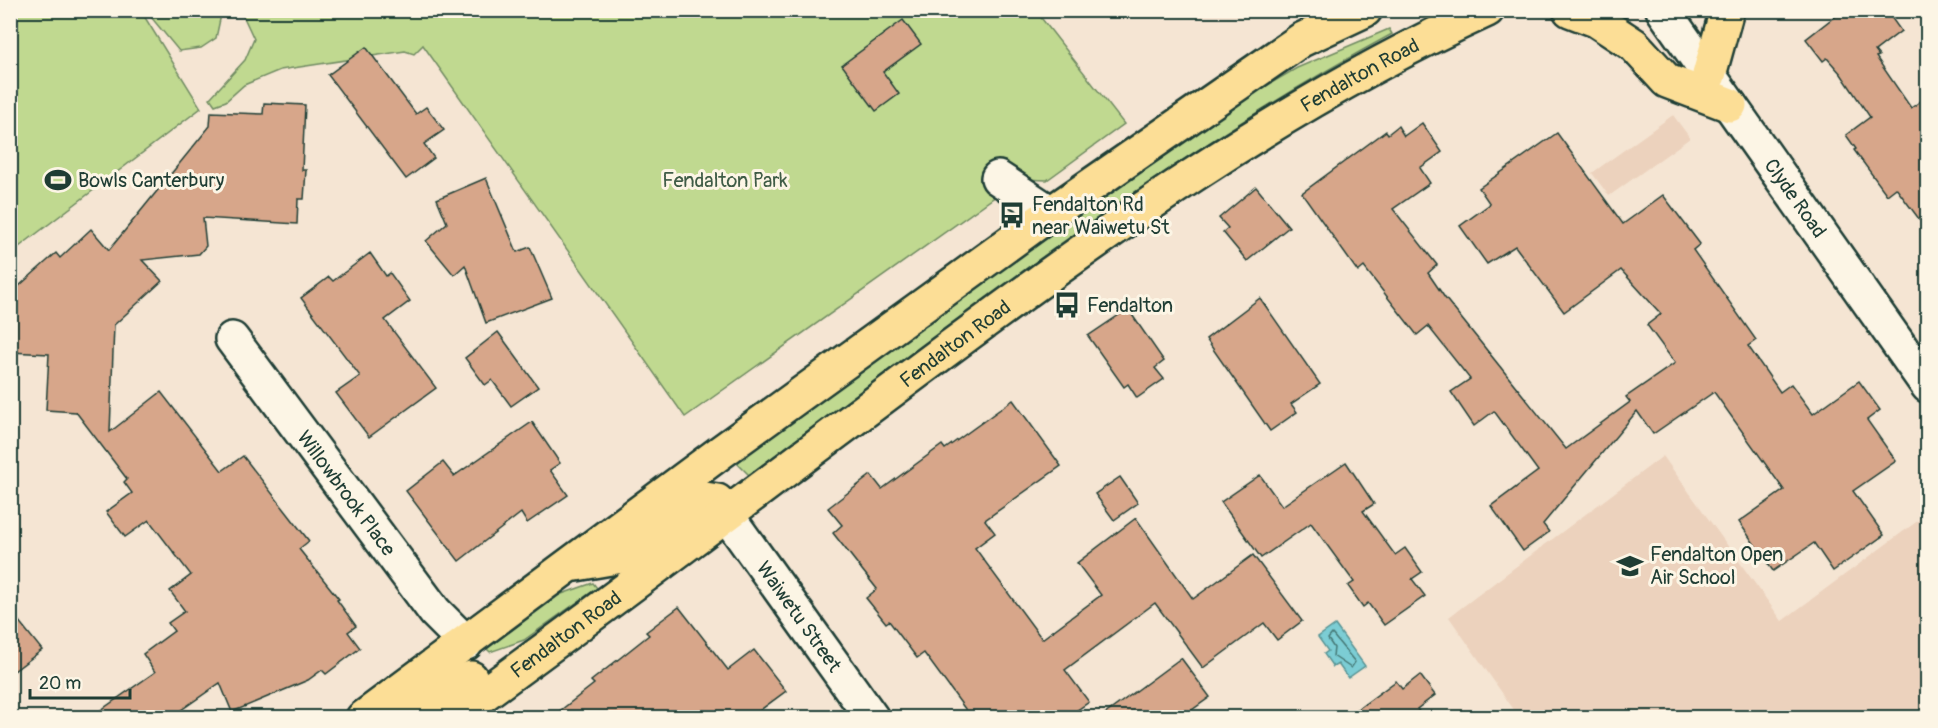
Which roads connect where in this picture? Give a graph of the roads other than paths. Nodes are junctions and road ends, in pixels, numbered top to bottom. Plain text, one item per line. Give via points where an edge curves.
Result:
1 (1487, 10) edge
2 (1570, 10) edge
3 (1664, 10) edge
4 (1726, 10) edge
5 (1353, 14) edge
6 (1709, 75) junction
7 (1730, 105) junction
8 (998, 178) dead end
9 (1051, 213) junction
10 (232, 339) dead end
11 (1928, 386) edge
12 (726, 514) junction
13 (571, 565) junction
14 (466, 643) junction
15 (508, 675) junction
16 (393, 696) junction
17 (363, 717) edge
18 (451, 717) edge
19 (872, 717) edge

1 - 12 main road, Fendalton Road via 1362,71 1238,144 1065,261
2 - 7 main road via 1596,20 1634,45 1667,81
3 - 6 street, Clyde Road
4 - 6 main road
5 - 9 main road via 1301,40
6 - 7 street, Clyde Road
7 - 11 street, Clyde Road
8 - 9 street
9 - 13 main road
10 - 14 street, Willowbrook Place via 440,618
12 - 13 main road via 717,501 705,499 622,556
12 - 15 main road, Fendalton Road
12 - 19 street, Waiwetu Street
13 - 14 main road
14 - 16 main road
15 - 16 main road via 470,678 412,717 395,714
15 - 18 main road, Fendalton Road
16 - 17 main road

